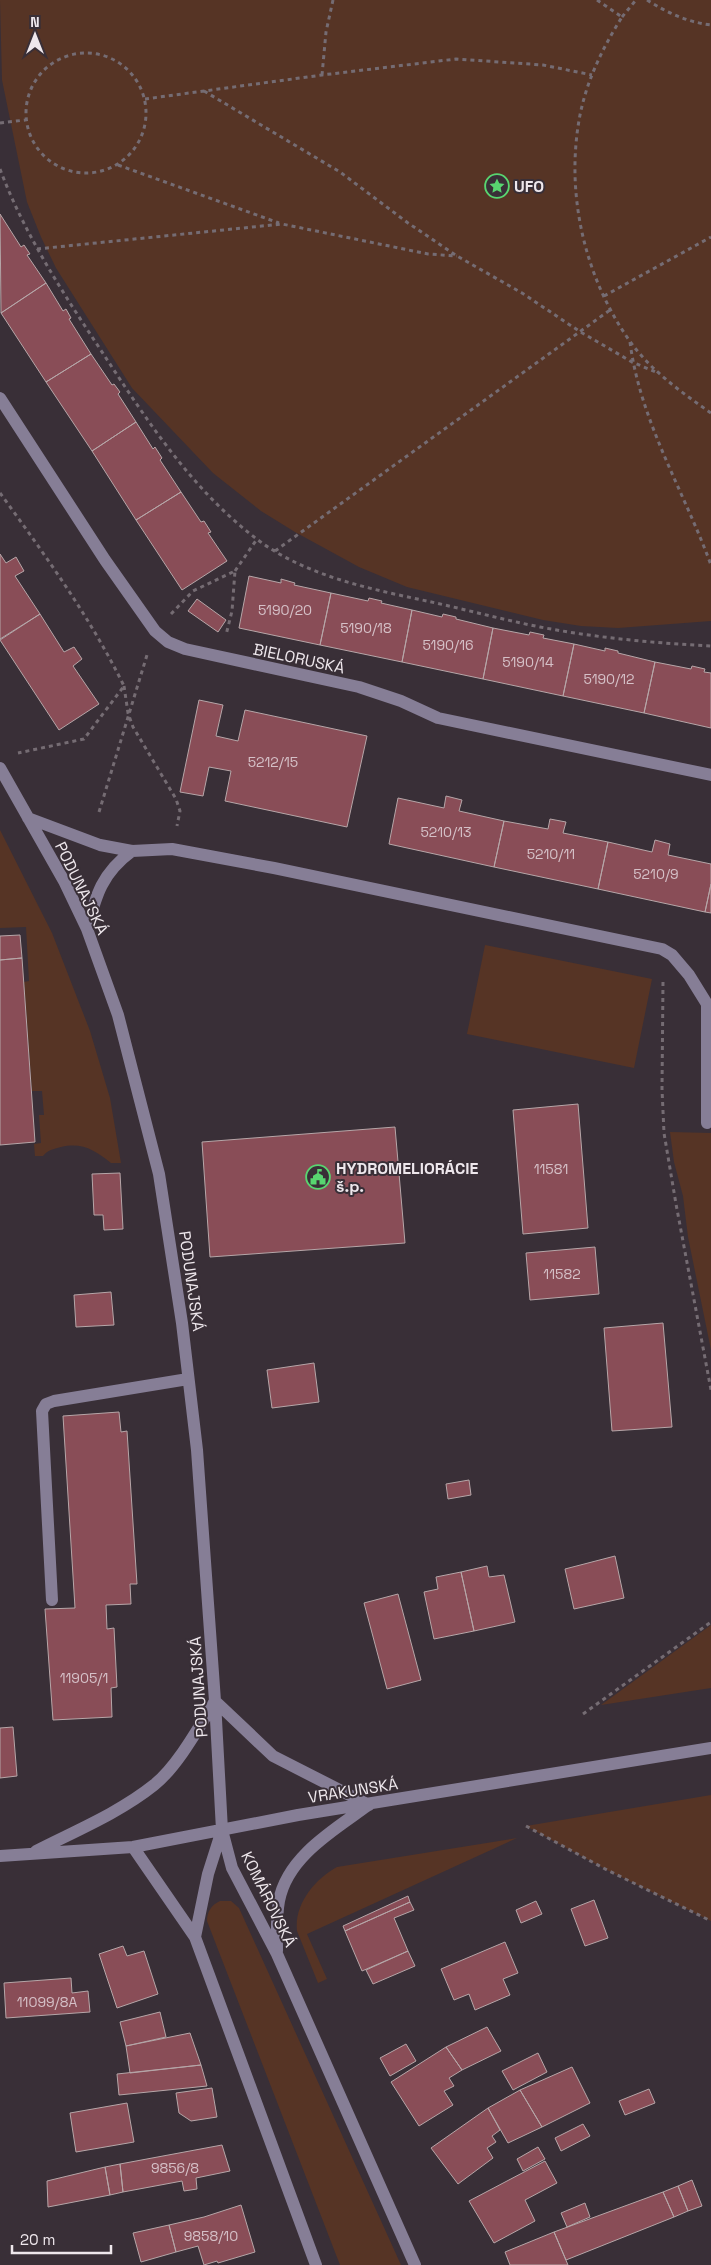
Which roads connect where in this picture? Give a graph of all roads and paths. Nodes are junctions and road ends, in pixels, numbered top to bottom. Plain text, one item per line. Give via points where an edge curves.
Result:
1 (333, 0) edge
2 (598, 0) edge
3 (636, 0) edge
4 (647, 0) edge
5 (622, 17) junction
6 (711, 25) edge
7 (322, 75) junction
8 (592, 75) junction
9 (204, 91) junction
10 (145, 99) junction
11 (26, 120) junction
12 (0, 123) edge
13 (117, 165) junction
14 (0, 169) edge
15 (282, 224) junction
16 (711, 237) edge
17 (37, 249) junction
18 (457, 256) junction
19 (604, 296) junction
20 (610, 310) junction
21 (579, 331) junction
22 (630, 341) junction
23 (632, 362) junction
24 (658, 372) junction
25 (0, 398) edge
26 (711, 413) edge
27 (0, 493) edge
28 (258, 539) junction
29 (275, 551) junction
30 (711, 565) edge
31 (235, 570) junction
32 (155, 631) junction
33 (711, 646) edge
34 (220, 657) junction
35 (124, 686) junction
36 (128, 712) junction
37 (18, 753) dead end
38 (0, 768) edge
39 (711, 775) edge
40 (99, 812) dead end
41 (28, 818) junction
42 (172, 848) junction
43 (132, 851) junction
44 (87, 929) junction
45 (663, 982) dead end
46 (709, 1038) edge
47 (708, 1123) dead end
48 (188, 1379) junction
49 (710, 1383) edge
50 (711, 1390) edge
51 (52, 1600) dead end
52 (711, 1622) edge
53 (215, 1701) junction
54 (583, 1714) dead end
55 (711, 1748) edge
56 (369, 1805) junction
57 (526, 1826) dead end
58 (222, 1830) junction
59 (133, 1847) junction
60 (30, 1854) junction
61 (0, 1856) edge
62 (711, 1922) edge
63 (195, 1937) junction
64 (277, 1954) junction
65 (316, 2265) edge
66 (416, 2265) edge

1 - 7 path
2 - 5 path
3 - 5 path
4 - 6 path via 693,23
5 - 8 path
7 - 8 path via 456,59 543,65
7 - 9 path
8 - 19 path via 580,115 578,211 587,256
9 - 10 path
9 - 18 path via 340,172
10 - 11 path via 138,82 111,58 75,53 58,59 32,84 26,102
10 - 13 path via 147,114 142,136 129,155
11 - 12 path
11 - 13 path via 30,137 52,163 84,174
13 - 15 path
14 - 17 path
15 - 17 path
15 - 18 path via 428,254
16 - 19 path
17 - 28 path via 159,437 194,479
18 - 21 path via 522,293
19 - 20 path
20 - 21 path
20 - 22 path
21 - 23 path
21 - 29 path
22 - 23 path
22 - 24 path
23 - 24 path
23 - 30 path via 646,410
24 - 26 path
25 - 32 street, BIELORUSKÁ
27 - 35 path via 104,646
28 - 29 path
28 - 31 path
29 - 33 path via 321,573 362,586 540,627 640,642
31 - 32 path via 193,591
31 - 34 path via 232,611
32 - 34 street, BIELORUSKÁ via 178,647
32 - 36 path
34 - 39 street, BIELORUSKÁ via 381,693 438,718
35 - 36 path
35 - 37 path via 84,739
36 - 40 path
36 - 42 path via 180,811
38 - 41 street, PODUNAJSKÁ
41 - 43 street via 76,838
41 - 44 street, PODUNAJSKÁ
42 - 43 street
42 - 46 street via 662,949 690,975 707,1004
43 - 44 street via 116,862 104,879
44 - 48 street, PODUNAJSKÁ via 118,1015 160,1174
45 - 49 path via 664,1133
46 - 47 street
48 - 51 street via 46,1404 42,1411
48 - 53 street, PODUNAJSKÁ via 197,1450
49 - 50 path
52 - 54 path
53 - 56 street via 273,1756
53 - 58 street, PODUNAJSKÁ
53 - 60 street via 186,1749 155,1785
55 - 56 street, VRAKUNSKÁ
56 - 58 street, VRAKUNSKÁ
56 - 64 street via 304,1855 291,1874 279,1899
57 - 62 path
58 - 59 street, VRAKUNSKÁ
58 - 63 street, KOMÁROVSKÁ via 208,1874
58 - 64 street, KOMÁROVSKÁ via 232,1868
59 - 60 street, VRAKUNSKÁ
59 - 63 street
60 - 61 street, VRAKUNSKÁ
63 - 65 street
64 - 66 street, KOMÁROVSKÁ

